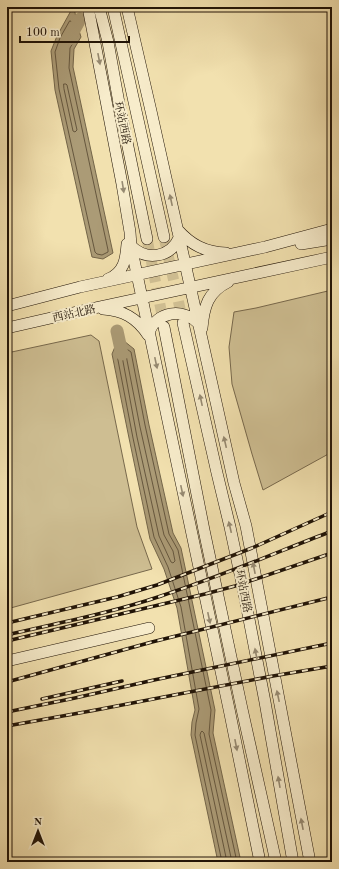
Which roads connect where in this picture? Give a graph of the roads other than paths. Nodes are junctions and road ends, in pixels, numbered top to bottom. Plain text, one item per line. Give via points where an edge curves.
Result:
1 (88, 7) edge
2 (99, 7) edge
3 (112, 7) edge
4 (127, 7) edge
5 (332, 229) edge
6 (130, 232) junction
7 (178, 233) junction
8 (164, 237) tunnel mouth
9 (147, 239) tunnel mouth
10 (332, 239) edge
11 (131, 246) junction
12 (265, 247) junction
13 (239, 253) junction
14 (332, 257) edge
15 (185, 265) junction
16 (137, 275) junction
17 (238, 277) junction
18 (93, 284) junction
19 (190, 287) junction
20 (142, 298) junction
21 (7, 306) edge
22 (90, 309) junction
23 (198, 322) junction
24 (184, 323) tunnel mouth
25 (164, 327) tunnel mouth
26 (7, 328) edge
27 (150, 336) junction
28 (201, 336) junction
29 (149, 628) dead end
30 (7, 661) edge
31 (260, 862) edge
32 (276, 862) edge
33 (293, 862) edge
34 (310, 862) edge

1 -> 6 main road
2 - 9 main road, 环站西路
3 - 8 main road, 环站西路
7 -> 4 main road
5 - 12 main road
6 - 11 main road
6 - 18 main road via 120,272
7 - 11 main road via 173,248 158,255 144,255
7 - 13 main road via 212,252
7 - 15 main road
10 - 12 main road
11 - 16 main road
12 - 13 main road
13 - 15 main road
14 - 17 main road, 西站北路
15 - 16 main road
15 - 19 main road
16 - 18 main road
16 - 20 main road
17 - 19 main road, 西站北路
17 - 28 main road via 223,284 206,302
18 - 21 main road
19 - 20 main road, 西站北路
19 - 23 main road
20 - 22 main road, 西站北路
20 - 27 main road
22 - 26 main road, 西站北路
22 - 27 main road via 125,313 137,321
23 - 27 main road via 182,313 165,316 151,327
23 - 28 main road
33 -> 24 main road, 环站西路 via 243,588
25 - 32 main road via 209,554
27 -> 31 main road
34 -> 28 main road via 246,526
29 - 30 main road

